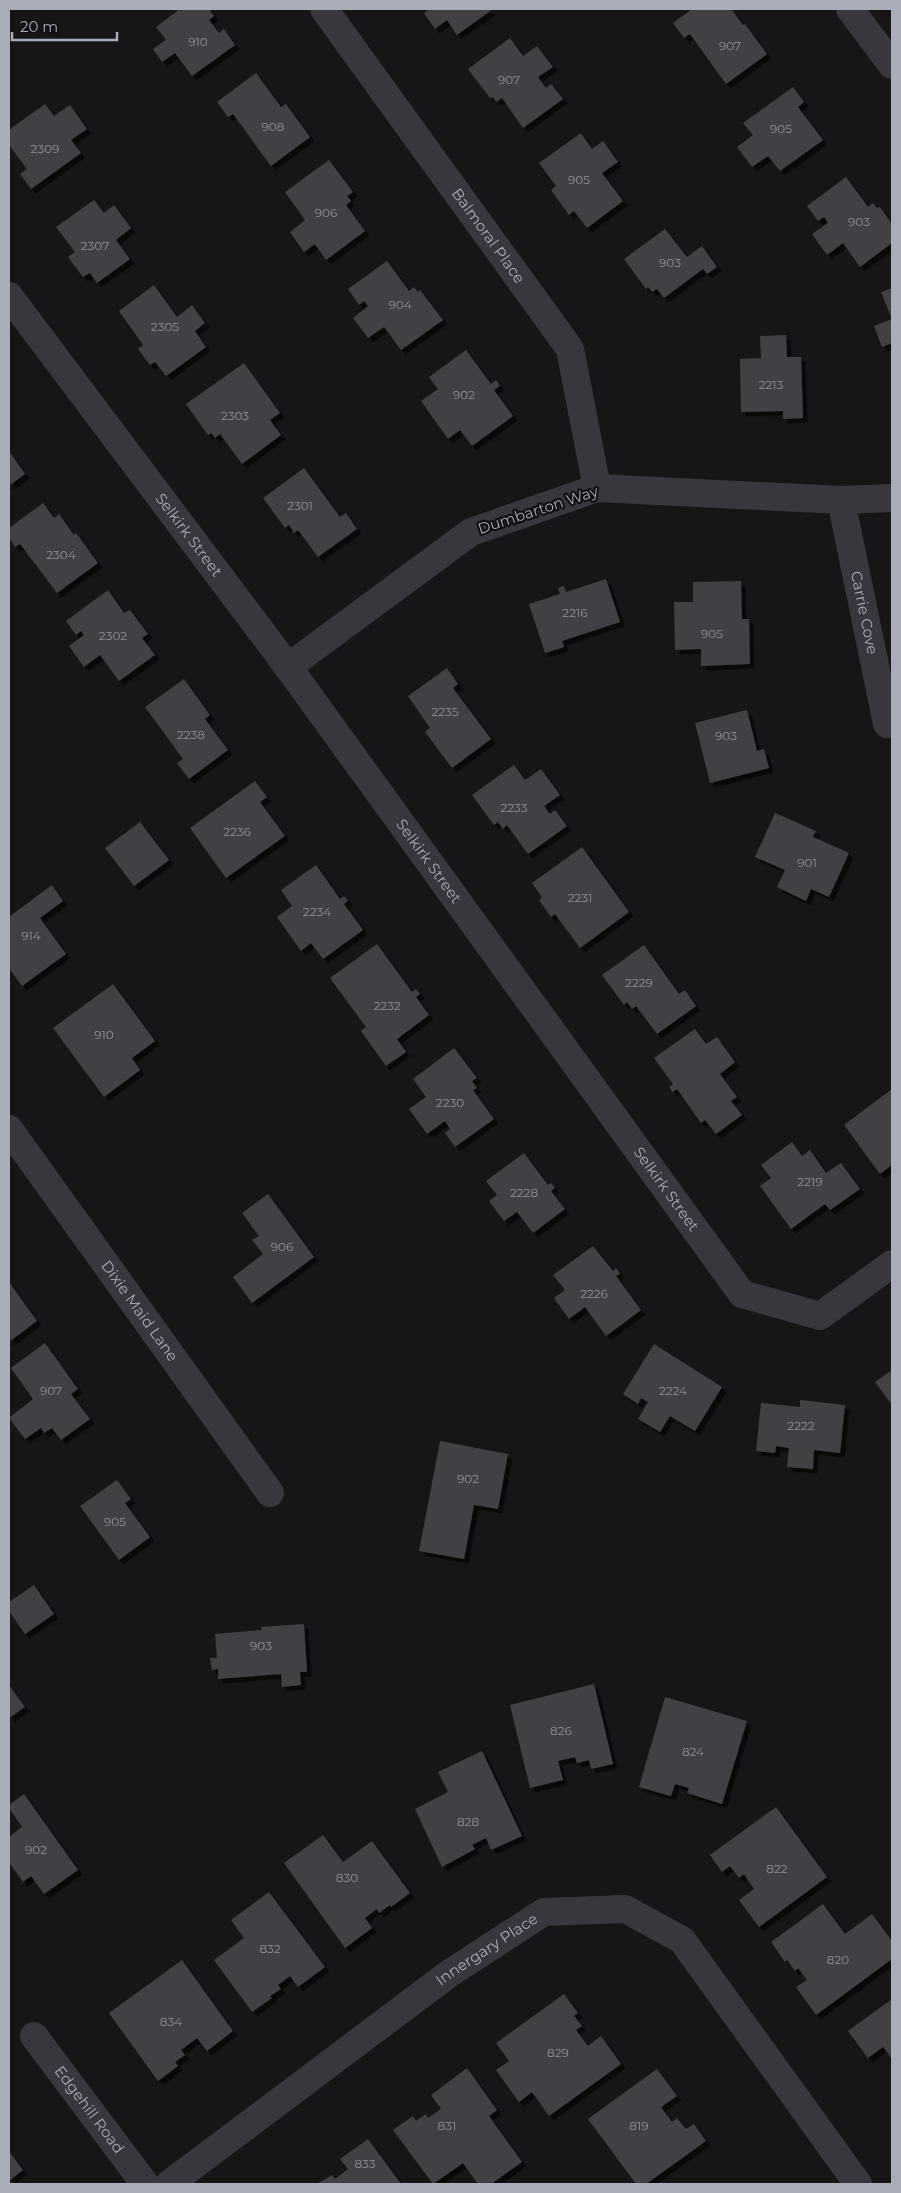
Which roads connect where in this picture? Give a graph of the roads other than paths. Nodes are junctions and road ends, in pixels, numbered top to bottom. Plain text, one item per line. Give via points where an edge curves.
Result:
1 (324, 9) edge
2 (850, 9) edge
3 (892, 65) edge
4 (9, 296) edge
5 (597, 488) junction
6 (892, 498) edge
7 (841, 500) junction
8 (288, 667) junction
9 (887, 724) dead end
10 (9, 1129) edge
11 (892, 1264) edge
12 (270, 1493) dead end
13 (34, 2036) dead end
14 (145, 2184) edge
15 (169, 2184) edge
16 (858, 2184) edge

1 - 5 street, Balmoral Place via 570,350
2 - 3 street
4 - 8 street, Selkirk Street
5 - 7 street, Dumbarton Way
5 - 8 street, Dumbarton Way via 471,532
6 - 7 street, Dumbarton Way
7 - 9 street, Carrie Cove
8 - 11 street, Selkirk Street via 742,1294 820,1316
10 - 12 street, Dixie Maid Lane
13 - 14 street, Edgehill Road
15 - 16 street, Innergary Place via 450,1973 544,1912 625,1909 682,1940

